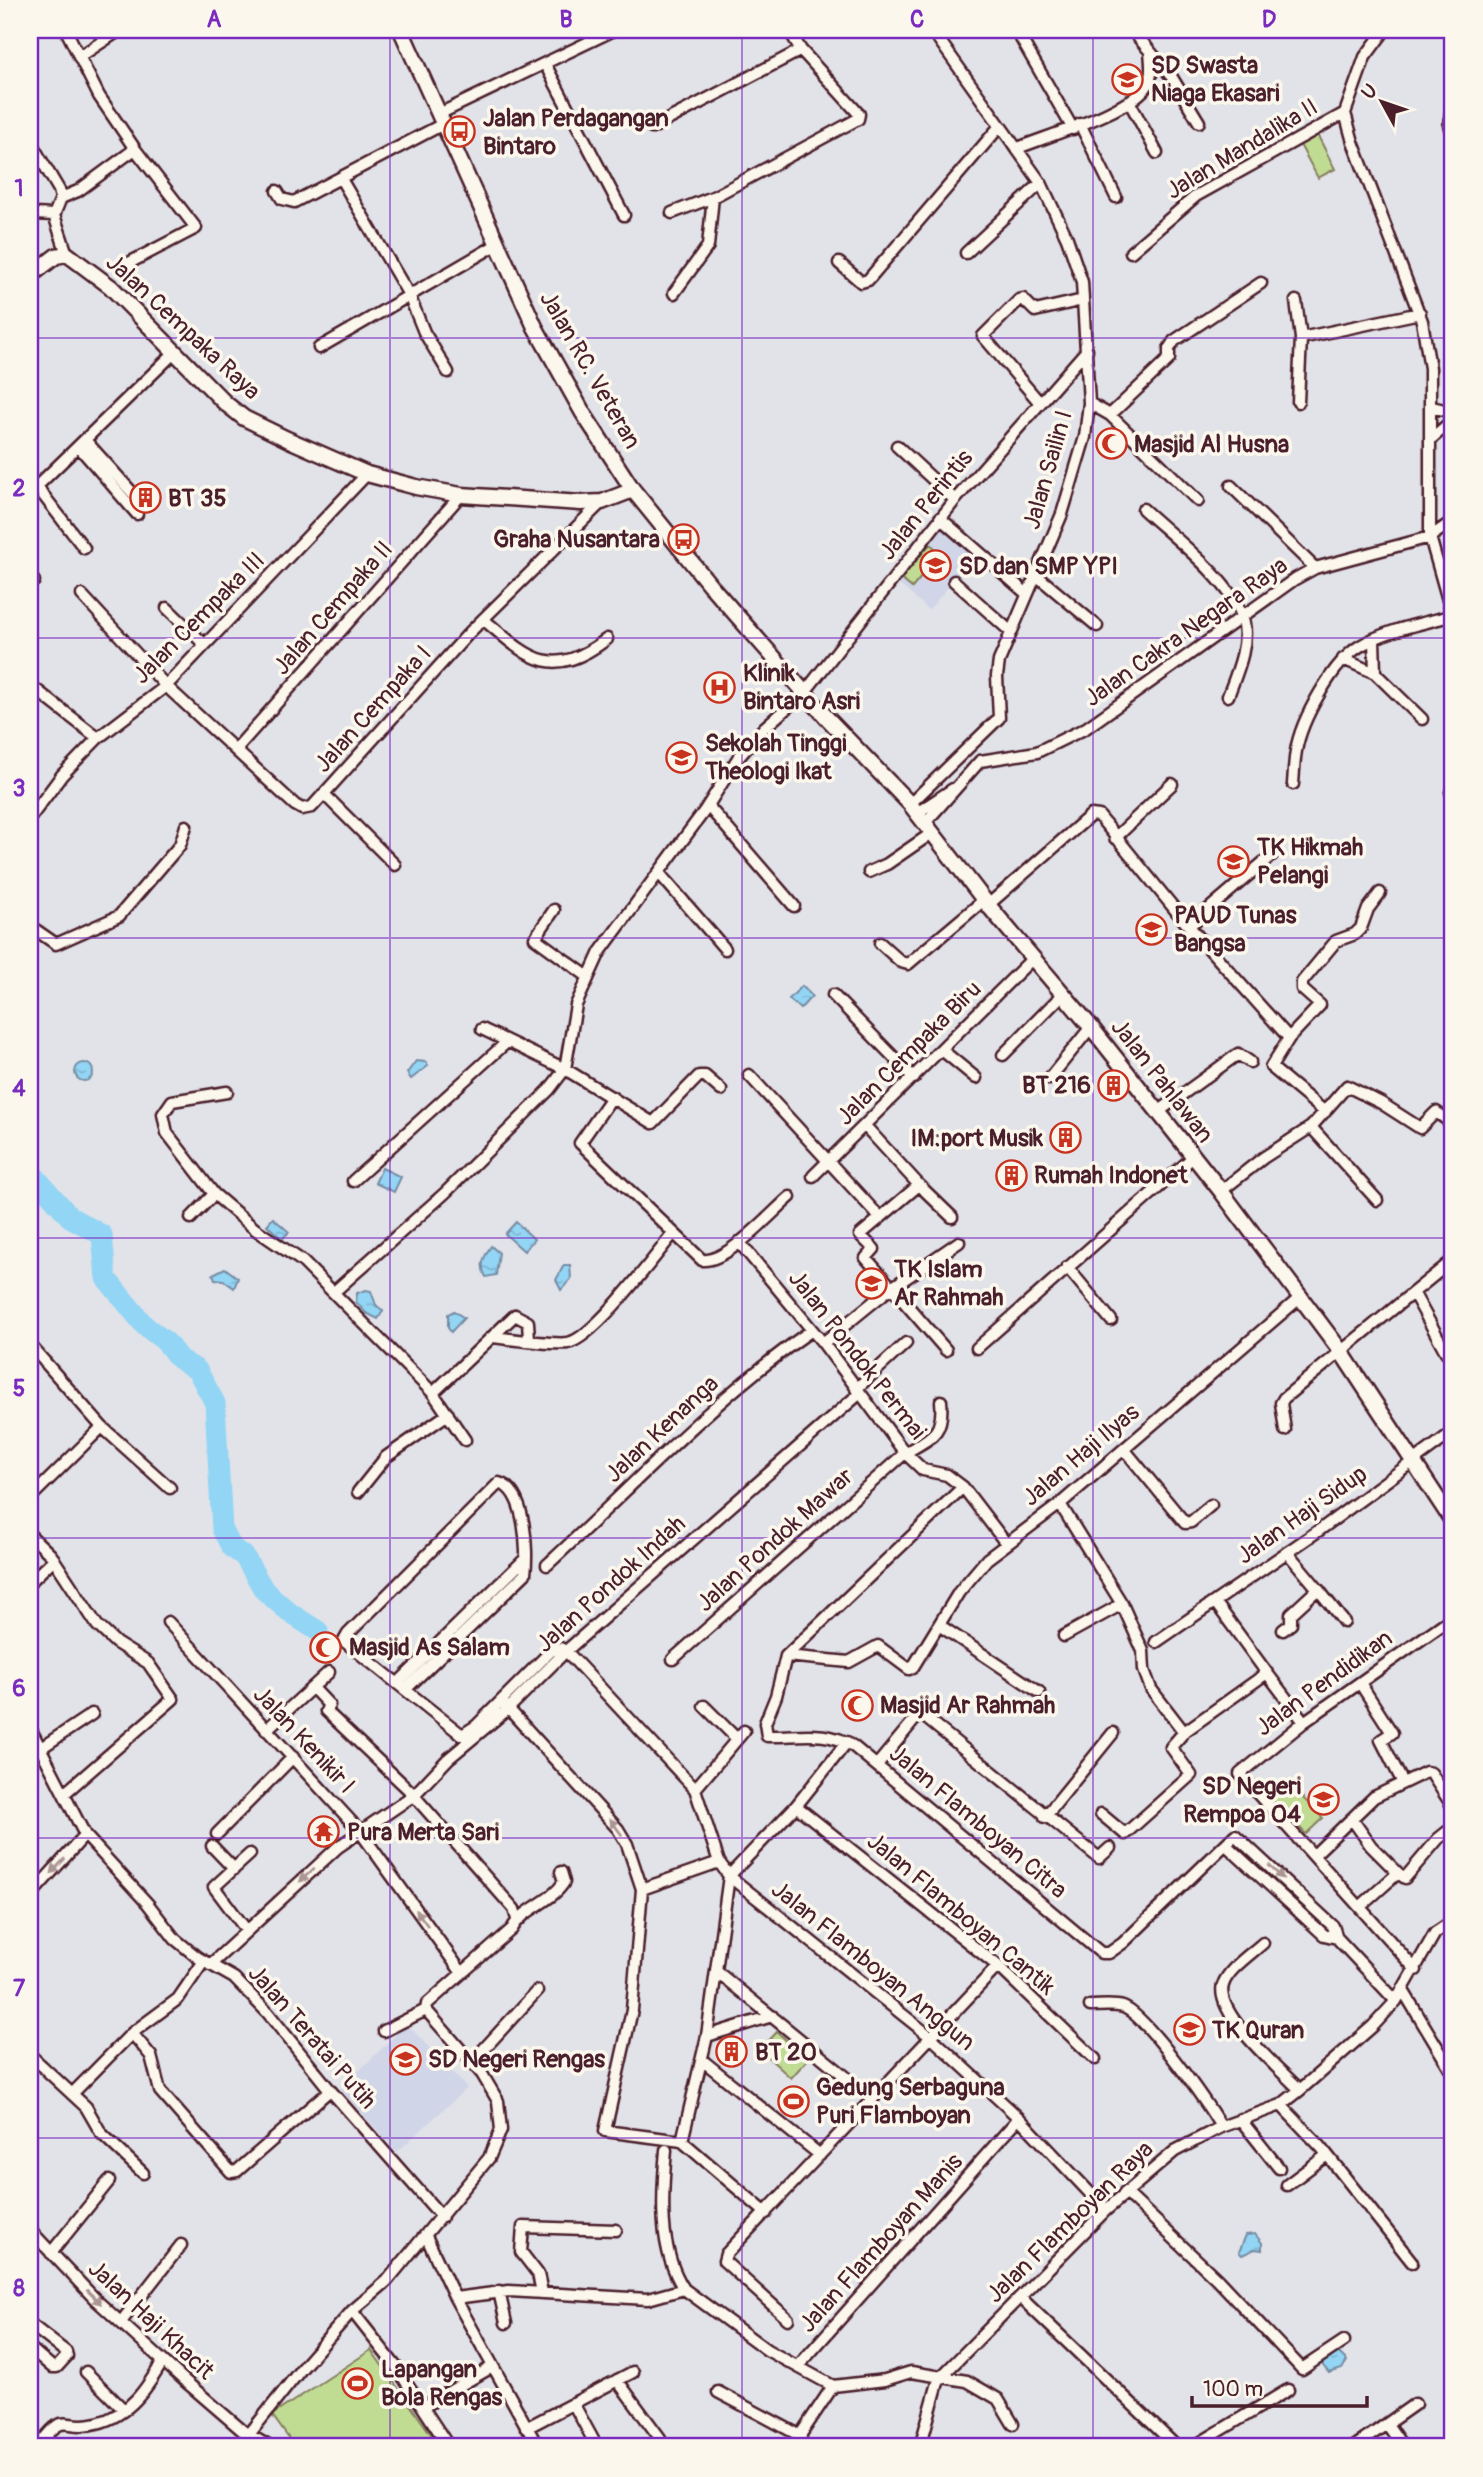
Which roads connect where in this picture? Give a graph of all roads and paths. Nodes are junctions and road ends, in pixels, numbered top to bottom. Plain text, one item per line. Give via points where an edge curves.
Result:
1 (66, 30) edge
2 (120, 30) edge
3 (401, 30) edge
4 (614, 30) edge
5 (789, 30) edge
6 (932, 30) edge
7 (947, 30) edge
8 (1016, 30) edge
9 (1132, 30) edge
10 (1151, 30) edge
11 (1385, 30) edge
12 (939, 38) junction
13 (1140, 39) junction
14 (801, 50) junction
15 (1150, 52) junction
16 (79, 57) junction
17 (545, 64) junction
18 (1453, 100) edge
19 (1129, 101) junction
20 (1345, 113) junction
21 (443, 118) junction
22 (1199, 122) dead end
23 (1000, 126) junction
24 (1077, 127) junction
25 (652, 128) dead end
26 (1453, 137) edge
27 (31, 148) edge
28 (1018, 148) junction
29 (135, 149) junction
30 (1157, 153) dead end
31 (341, 179) junction
32 (1041, 183) junction
33 (277, 191) dead end
34 (713, 197) junction
35 (1116, 197) dead end
36 (61, 198) junction
37 (672, 213) dead end
38 (54, 215) junction
39 (624, 215) dead end
40 (30, 217) edge
41 (498, 244) junction
42 (1131, 252) dead end
43 (966, 253) dead end
44 (67, 254) junction
45 (839, 263) dead end
46 (127, 264) dead end
47 (30, 276) edge
48 (1261, 283) dead end
49 (674, 293) dead end
50 (410, 295) junction
51 (1083, 300) junction
52 (1296, 301) dead end
53 (1420, 313) junction
54 (1301, 338) junction
55 (319, 348) dead end
56 (1087, 350) junction
57 (175, 352) junction
58 (448, 372) dead end
59 (1298, 402) dead end
60 (1040, 403) junction
61 (1089, 403) junction
62 (1431, 407) junction
63 (1453, 412) edge
64 (1111, 415) junction
65 (1453, 420) edge
66 (1432, 438) junction
67 (82, 443) junction
68 (897, 446) dead end
69 (367, 474) junction
70 (1231, 486) dead end
71 (33, 490) edge
72 (633, 490) junction
73 (461, 495) junction
74 (954, 500) junction
75 (1198, 501) dead end
76 (603, 502) junction
77 (1143, 509) dead end
78 (137, 514) dead end
79 (940, 518) junction
80 (1453, 521) edge
81 (1430, 537) junction
82 (84, 548) dead end
83 (1315, 568) junction
84 (1035, 574) junction
85 (954, 581) dead end
86 (82, 594) dead end
87 (1027, 594) junction
88 (167, 608) dead end
89 (1453, 616) edge
90 (1243, 617) junction
91 (484, 619) junction
92 (1097, 626) dead end
93 (1010, 631) junction
94 (607, 639) dead end
95 (1374, 639) junction
96 (205, 645) junction
97 (1343, 659) junction
98 (1376, 673) junction
99 (30, 685) edge
100 (166, 686) junction
101 (804, 692) junction
102 (1228, 696) dead end
103 (1422, 719) dead end
104 (98, 738) junction
105 (236, 749) junction
106 (1172, 784) dead end
107 (1293, 784) dead end
108 (325, 795) junction
109 (708, 806) junction
110 (30, 818) edge
111 (921, 818) junction
112 (186, 826) dead end
113 (1115, 838) junction
114 (1272, 855) dead end
115 (395, 865) dead end
116 (869, 872) dead end
117 (659, 873) junction
118 (1380, 893) dead end
119 (986, 903) junction
120 (794, 906) dead end
121 (554, 910) dead end
122 (30, 926) edge
123 (1189, 926) junction
124 (880, 943) dead end
125 (725, 949) dead end
126 (1034, 958) junction
127 (587, 976) junction
128 (1063, 994) junction
129 (833, 995) dead end
130 (1091, 1027) junction
131 (482, 1028) dead end
132 (1289, 1038) junction
133 (507, 1042) junction
134 (943, 1051) junction
135 (1003, 1055) dead end
136 (1250, 1062) dead end
137 (565, 1069) junction
138 (749, 1076) dead end
139 (914, 1078) junction
140 (976, 1078) dead end
141 (1049, 1079) dead end
142 (721, 1090) dead end
143 (227, 1092) dead end
144 (612, 1097) junction
145 (1158, 1112) junction
146 (1325, 1112) junction
147 (1453, 1124) edge
148 (865, 1126) junction
149 (1311, 1127) junction
150 (1193, 1157) junction
151 (830, 1161) junction
152 (813, 1176) dead end
153 (353, 1181) dead end
154 (919, 1185) junction
155 (1221, 1191) junction
156 (214, 1194) junction
157 (790, 1197) dead end
158 (1377, 1200) dead end
159 (875, 1212) dead end
160 (952, 1217) dead end
161 (191, 1218) dead end
162 (673, 1234) junction
163 (740, 1242) junction
164 (959, 1242) dead end
165 (1453, 1260) edge
166 (1068, 1267) junction
167 (893, 1287) junction
168 (334, 1292) junction
169 (1414, 1294) junction
170 (1301, 1296) junction
171 (1111, 1320) dead end
172 (812, 1330) junction
173 (493, 1337) junction
174 (529, 1339) junction
175 (823, 1343) junction
176 (906, 1343) dead end
177 (30, 1345) edge
178 (977, 1348) dead end
179 (946, 1350) dead end
180 (1340, 1350) junction
181 (1446, 1352) dead end
182 (858, 1391) junction
183 (433, 1393) junction
184 (941, 1401) dead end
185 (447, 1414) junction
186 (102, 1427) junction
187 (1285, 1430) dead end
188 (1453, 1432) edge
189 (465, 1440) dead end
190 (1124, 1449) junction
191 (905, 1452) junction
192 (1414, 1462) junction
193 (963, 1488) junction
194 (170, 1489) dead end
195 (358, 1492) dead end
196 (30, 1498) edge
197 (1060, 1504) junction
198 (1211, 1504) dead end
199 (1453, 1522) edge
200 (30, 1535) edge
201 (1005, 1542) junction
202 (1287, 1552) junction
203 (54, 1559) junction
204 (547, 1564) dead end
205 (30, 1582) edge
206 (1318, 1589) junction
207 (1215, 1602) junction
208 (1122, 1604) junction
209 (1453, 1617) edge
210 (168, 1622) dead end
211 (1344, 1622) dead end
212 (939, 1625) junction
213 (1283, 1630) dead end
214 (1065, 1636) dead end
215 (1156, 1642) dead end
216 (566, 1651) junction
217 (786, 1656) junction
218 (673, 1659) dead end
219 (329, 1672) dead end
220 (1267, 1673) junction
221 (1360, 1683) junction
222 (402, 1686) junction
223 (313, 1688) junction
224 (1039, 1692) dead end
225 (505, 1705) junction
226 (704, 1706) dead end
227 (92, 1714) dead end
228 (1304, 1722) junction
229 (30, 1728) edge
230 (266, 1730) junction
231 (1184, 1732) junction
232 (1113, 1733) dead end
233 (847, 1742) junction
234 (41, 1748) junction
235 (293, 1757) junction
236 (877, 1765) junction
237 (1403, 1783) junction
238 (695, 1789) junction
239 (65, 1793) junction
240 (414, 1795) junction
241 (796, 1806) junction
242 (1453, 1807) edge
243 (1101, 1814) dead end
244 (1045, 1816) junction
245 (1352, 1819) junction
246 (1453, 1827) edge
247 (359, 1830) junction
248 (217, 1834) dead end
249 (85, 1835) junction
250 (212, 1846) dead end
251 (1110, 1848) dead end
252 (250, 1854) dead end
253 (1315, 1854) junction
254 (719, 1862) junction
255 (234, 1869) junction
256 (561, 1872) dead end
257 (1398, 1873) junction
258 (729, 1876) junction
259 (642, 1889) junction
260 (30, 1896) edge
261 (1361, 1906) junction
262 (517, 1919) junction
263 (1453, 1921) edge
264 (247, 1931) junction
265 (1263, 1943) dead end
266 (207, 1963) junction
267 (998, 1966) junction
268 (1416, 1970) junction
269 (716, 1971) junction
270 (462, 1973) junction
271 (537, 1991) dead end
272 (1404, 1992) junction
273 (1396, 2001) junction
274 (1090, 2006) dead end
275 (426, 2010) junction
276 (772, 2015) junction
277 (384, 2031) dead end
278 (132, 2033) junction
279 (707, 2036) junction
280 (932, 2038) junction
281 (30, 2054) edge
282 (1095, 2059) dead end
283 (702, 2060) junction
284 (472, 2062) junction
285 (1453, 2073) edge
286 (330, 2090) junction
287 (1300, 2090) junction
288 (72, 2095) junction
289 (873, 2099) junction
290 (1281, 2105) junction
291 (1019, 2118) junction
292 (1240, 2119) junction
293 (1221, 2127) junction
294 (682, 2141) junction
295 (667, 2150) dead end
296 (820, 2155) junction
297 (1327, 2155) junction
298 (1279, 2168) dead end
299 (143, 2173) dead end
300 (109, 2181) dead end
301 (1287, 2185) dead end
302 (1125, 2192) junction
303 (1106, 2210) junction
304 (766, 2213) junction
305 (442, 2217) junction
306 (30, 2230) edge
307 (616, 2230) dead end
308 (426, 2236) junction
309 (181, 2245) dead end
310 (51, 2253) junction
311 (1412, 2262) dead end
312 (684, 2289) junction
313 (499, 2291) junction
314 (542, 2292) junction
315 (455, 2298) junction
316 (1022, 2299) junction
317 (352, 2311) junction
318 (788, 2319) dead end
319 (121, 2322) junction
320 (506, 2323) dead end
321 (30, 2324) edge
322 (1344, 2341) dead end
323 (30, 2348) edge
324 (163, 2361) junction
325 (801, 2363) dead end
326 (492, 2367) junction
327 (86, 2372) dead end
328 (633, 2372) dead end
329 (939, 2379) junction
330 (617, 2380) junction
331 (833, 2386) junction
332 (1288, 2389) dead end
333 (718, 2392) dead end
334 (573, 2403) junction
335 (1415, 2404) dead end
336 (423, 2407) junction
337 (124, 2410) junction
338 (1013, 2424) dead end
339 (1387, 2424) junction
340 (526, 2428) junction
341 (250, 2435) junction
342 (660, 2438) dead end
343 (800, 2442) edge
344 (38, 2447) edge
345 (239, 2447) edge
346 (270, 2447) edge
347 (449, 2447) edge
348 (538, 2447) edge
349 (597, 2447) edge
350 (919, 2447) edge
351 (1177, 2447) edge
352 (1193, 2447) edge
353 (1354, 2447) edge
354 (1403, 2447) edge

1 - 16 street
2 - 16 street
3 - 21 main road, Jalan RC. Veteran
4 - 17 street
5 - 14 street
6 - 12 street, Jalan Sailin I
7 - 12 street
8 - 24 street
9 - 13 street
10 - 13 street
11 - 20 street via 1365,57
12 - 23 street, Jalan Sailin I
13 - 15 street
14 - 25 street
14 - 34 street via 859,114 858,119
15 - 19 street via 1150,82
15 - 22 street
16 - 29 street
17 - 21 street
17 - 39 street
18 - 26 street via 1449,125
19 - 24 street
19 - 30 street
20 - 42 street, Jalan Mandalika II via 1196,196
20 - 53 street
21 - 31 street
21 - 41 main road, Jalan RC. Veteran
23 - 28 street, Jalan Sailin I
23 - 45 street via 868,280 861,282
24 - 28 street
24 - 35 street
27 - 36 street
28 - 32 street, Jalan Sailin I
29 - 36 street via 78,191
29 - 46 street via 196,228
31 - 33 street via 294,202 282,199
31 - 50 street
32 - 43 street
32 - 51 street, Jalan Sailin I via 1067,238 1082,282
34 - 37 street
34 - 49 street via 708,246
36 - 38 street
38 - 40 street
38 - 44 street
41 - 50 street
41 - 72 main road, Jalan RC. Veteran via 541,338
44 - 47 main road
44 - 57 main road, Jalan Cempaka Raya via 111,287
48 - 64 street via 1174,341 1169,359
50 - 55 street
50 - 58 street via 424,332
51 - 56 street, Jalan Sailin I
51 - 60 street via 1035,312 1019,300 983,336
52 - 54 street
53 - 54 street
53 - 62 street via 1430,368
54 - 59 street
56 - 60 street, Jalan Perintis
56 - 61 street, Jalan Sailin I
57 - 67 street
57 - 69 main road, Jalan Cempaka Raya via 244,418
60 - 74 street, Jalan Perintis
61 - 64 street
61 - 84 street, Jalan Sailin I via 1085,437 1062,514
62 - 63 street
62 - 66 street
64 - 75 street
65 - 66 street
66 - 81 street
67 - 71 street
67 - 78 street
68 - 74 street
69 - 73 main road, Jalan Cempaka Raya
69 - 96 street, Jalan Cempaka III
70 - 83 street
71 - 82 street
72 - 76 main road, Jalan Cempaka Raya
72 - 101 main road, Jalan RC. Veteran
73 - 76 main road, Jalan Cempaka Raya
73 - 105 street, Jalan Cempaka II
74 - 79 street, Jalan Perintis
76 - 91 street, Jalan Cempaka I
77 - 90 street via 1220,584
79 - 87 street
79 - 101 street, Jalan Perintis
80 - 81 street, Jalan Cakra Negara Raya
81 - 83 street, Jalan Cakra Negara Raya
81 - 89 street
83 - 90 street, Jalan Cakra Negara Raya
84 - 87 street, Jalan Sailin I
84 - 92 street
85 - 93 street
86 - 100 street, Jalan Cempaka I
87 - 93 street, Jalan Sailin I
88 - 96 street
89 - 95 street
90 - 102 street via 1240,663
90 - 111 street, Jalan Cakra Negara Raya via 1086,729 1037,752 983,759
91 - 94 street via 524,652 547,661 578,659
91 - 108 street, Jalan Cempaka I
93 - 111 street, Jalan Sailin I via 997,676 999,718
95 - 97 street
95 - 98 street
96 - 100 street, Jalan Cempaka III
97 - 98 street
97 - 107 street via 1304,727
98 - 103 street
99 - 104 street
100 - 104 street, Jalan Cempaka III
100 - 105 street, Jalan Cempaka I
101 - 109 street, Jalan Perintis via 738,758
101 - 111 main road, Jalan Pahlawan
104 - 110 street, Jalan Cempaka III
105 - 108 street, Jalan Cempaka I via 302,809
106 - 113 street
108 - 115 street
109 - 117 street, Jalan Perintis
109 - 120 street
111 - 116 street via 887,864
111 - 119 main road, Jalan Pahlawan
112 - 122 street via 180,845 119,916 56,944
113 - 119 street via 1098,816 1092,815
113 - 123 street
114 - 123 street
117 - 125 street
117 - 127 street, Jalan Perintis
118 - 132 street via 1361,928 1336,941 1302,982 1302,989 1320,1005
119 - 124 street via 908,964
119 - 126 main road, Jalan Pahlawan
121 - 127 street via 535,938
123 - 132 street
126 - 128 main road, Jalan Pahlawan
126 - 134 street, Jalan Cempaka Biru
127 - 137 street, Jalan Perintis via 576,1005
128 - 130 main road, Jalan Pahlawan
128 - 135 street
129 - 139 street
130 - 141 street
130 - 145 main road, Jalan Pahlawan
131 - 133 street
132 - 146 street via 1271,1067
133 - 137 street
133 - 153 street
134 - 139 street, Jalan Cempaka Biru
134 - 140 street
136 - 145 street via 1238,1054
137 - 144 street
137 - 168 street via 536,1106
138 - 151 street
139 - 148 street, Jalan Cempaka Biru
142 - 144 street via 699,1076 655,1122
143 - 156 street via 172,1101 163,1114 167,1133
144 - 162 street via 580,1143
145 - 150 main road, Jalan Pahlawan
146 - 147 street via 1347,1086 1420,1128 1436,1112
146 - 149 street
148 - 151 street, Jalan Cempaka Biru
148 - 154 street
149 - 155 street
149 - 158 street
150 - 155 main road, Jalan Pahlawan
150 - 166 street
151 - 152 street, Jalan Cempaka Biru
151 - 159 street
154 - 160 street
154 - 167 street via 860,1236 874,1249 866,1258
155 - 170 main road, Jalan Pahlawan
156 - 161 street
156 - 168 street via 302,1261
157 - 163 street
162 - 163 street via 706,1261
162 - 174 street via 585,1334 568,1343
163 - 172 street, Jalan Pondok Permai
164 - 167 street
165 - 169 street
166 - 171 street
166 - 178 street
167 - 175 street
167 - 179 street
168 - 183 street
169 - 180 street
169 - 181 street
170 - 180 main road, Jalan Pahlawan
170 - 190 street, Jalan Haji Ilyas
172 - 175 street, Jalan Pondok Permai
172 - 204 street, Jalan Kenanga via 689,1427
173 - 174 street
173 - 174 street via 515,1315 528,1322
173 - 183 street
175 - 182 street, Jalan Pondok Permai
176 - 182 street, Jalan Pondok Indah
177 - 186 street
180 - 187 street via 1282,1401
180 - 192 main road, Jalan Pahlawan
182 - 191 street, Jalan Pondok Permai
182 - 216 street, Jalan Pondok Indah
183 - 185 street
184 - 191 street, Jalan Pondok Mawar via 941,1427
185 - 189 street
185 - 195 street via 386,1457
186 - 194 street
186 - 196 street
188 - 192 street, Jalan Haji Sidup
190 - 197 street, Jalan Haji Ilyas
190 - 198 street via 1185,1523
191 - 193 street, Jalan Pondok Permai via 923,1470 947,1475
191 - 218 street, Jalan Pondok Mawar
192 - 199 main road, Jalan Pahlawan
192 - 202 street, Jalan Haji Sidup
193 - 201 street, Jalan Pondok Permai
193 - 217 street
197 - 201 street, Jalan Haji Ilyas
197 - 208 street
200 - 203 street
201 - 212 street, Jalan Haji Ilyas via 968,1579
202 - 206 street
202 - 207 street, Jalan Haji Sidup
203 - 205 street
203 - 239 street via 97,1625 148,1663 173,1699
206 - 211 street
206 - 213 street via 1296,1609 1291,1624
207 - 215 street, Jalan Haji Sidup
207 - 220 street
208 - 214 street
208 - 231 street via 1143,1651 1151,1689
209 - 221 street, Jalan Pendidikan
210 - 230 street, Jalan Kenikir I
212 - 217 street, Jalan Haji Ilyas via 909,1669 878,1646 849,1662
212 - 224 street
216 - 225 street, Jalan Pondok Indah via 551,1651
216 - 238 street
217 - 233 street via 764,1732 767,1736 827,1735
219 - 223 street
220 - 228 street
220 - 231 street
221 - 228 street, Jalan Pendidikan
221 - 237 street via 1392,1733 1381,1740
222 - 222 street via 346,1643 345,1637 498,1484 505,1485 519,1506 526,1534 525,1559
222 - 225 street via 457,1733 465,1734
223 - 230 street
223 - 240 street via 329,1705 326,1711
225 - 240 street
259 -> 225 street via 618,1829
226 - 238 street via 741,1735
227 - 234 street
228 - 253 street, Jalan Pendidikan via 1241,1771 1242,1779
229 - 234 street, Jalan Teratai Putih
230 - 235 street, Jalan Kenikir I
231 - 243 street via 1171,1747 1191,1775 1125,1834
232 - 244 street
233 - 236 street, Jalan Flamboyan Citra
233 - 241 street
234 - 239 street, Jalan Teratai Putih
235 - 247 street, Jalan Kenikir I
235 - 248 street
236 - 244 street via 922,1715
236 - 273 street, Jalan Flamboyan Citra via 1092,1947 1107,1953 1123,1943 1226,1845 1325,1936 1337,1938
237 - 242 street via 1430,1772
237 - 245 street via 1374,1797
238 - 254 street, Jalan Flamboyan Anggun
239 - 249 street, Jalan Teratai Putih
240 - 247 street
240 - 262 street via 514,1909
241 - 258 street
241 - 267 street, Jalan Flamboyan Cantik
244 - 251 street via 1099,1858
245 - 253 street
245 - 257 street
246 - 257 street via 1405,1878
247 -> 264 street, Jalan Kenikir I
270 -> 247 street
249 -> 260 street
249 - 266 street, Jalan Teratai Putih via 175,1939
250 - 255 street
252 - 255 street
253 - 261 street
254 - 258 street, Jalan Flamboyan Anggun
254 - 259 street
255 - 264 street via 214,1887
256 - 262 street via 564,1882 560,1889
257 - 261 street
258 - 269 street
258 - 280 street, Jalan Flamboyan Anggun
259 - 294 street via 632,2010 605,2131
261 - 268 street
262 - 270 street via 512,1929
263 - 268 street, Jalan Flamboyan Raya via 1434,1933
264 - 266 street, Jalan Kenikir I
265 - 287 street via 1230,1973 1222,1996 1230,2017
266 - 278 street, Jalan Kenikir I via 172,2005
266 - 286 street, Jalan Teratai Putih via 234,1978 268,2013
267 - 280 street
267 - 282 street, Jalan Flamboyan Cantik
268 - 272 street, Jalan Flamboyan Raya
269 - 276 street
269 - 279 street
270 - 275 street
271 - 284 street
272 - 273 street, Jalan Flamboyan Raya
272 - 285 street
273 - 287 street, Jalan Flamboyan Raya
274 - 293 street via 1123,2007 1140,2020 1196,2088
275 - 277 street
275 - 284 street
276 - 279 street
276 - 289 street
278 - 286 street via 151,2056 163,2094 231,2172
278 - 288 street, Jalan Kenikir I
279 - 283 street
280 - 289 street
280 - 291 street, Jalan Flamboyan Anggun
281 - 288 street
283 - 294 street
283 - 296 street
284 - 305 street via 498,2101 501,2130 489,2158
286 - 305 street, Jalan Teratai Putih
287 - 290 street, Jalan Flamboyan Raya
288 - 299 street via 89,2110 101,2133
289 - 296 street
290 - 292 street, Jalan Flamboyan Raya
290 - 297 street
291 - 303 street, Jalan Flamboyan Anggun
291 - 325 street, Jalan Flamboyan Manis
292 - 293 street, Jalan Flamboyan Raya
292 - 298 street
293 - 302 street, Jalan Flamboyan Raya via 1175,2151
294 - 304 street
295 - 312 street via 663,2197 667,2243 673,2273
296 - 304 street
297 - 301 street
297 - 311 street
300 - 310 street
302 - 303 street, Jalan Flamboyan Raya
302 - 322 street via 1217,2279 1302,2369
303 - 316 street, Jalan Flamboyan Raya
304 - 318 street via 724,2260
305 - 308 street
306 - 310 street, Jalan Haji Khacit
307 - 314 street via 523,2227 521,2252 538,2274
308 - 315 street
308 - 317 street via 387,2281
309 - 319 street
310 -> 319 street, Jalan Haji Khacit
312 - 314 street via 649,2299
312 - 331 street via 766,2350
313 - 314 street
313 - 315 street
313 - 320 street
315 - 326 street
316 - 329 street, Jalan Flamboyan Raya
316 - 351 street
317 - 336 street
317 - 341 street
319 - 324 street, Jalan Haji Khacit
321 - 323 street via 67,2356 52,2367
324 - 337 street via 148,2386
324 - 341 street, Jalan Haji Khacit
326 - 336 street
326 - 340 street
327 - 337 street
328 - 330 street
329 - 331 street via 911,2372
329 - 338 street via 968,2381 986,2390 1007,2409
329 - 350 street
330 - 334 street
330 - 342 street
331 - 343 street
332 - 352 street
333 - 343 street
334 - 340 street
334 - 349 street
335 - 339 street
336 - 347 street
337 - 344 street via 99,2423 58,2423
339 - 353 street
339 - 354 street
340 - 348 street
341 - 345 street
341 - 346 street

